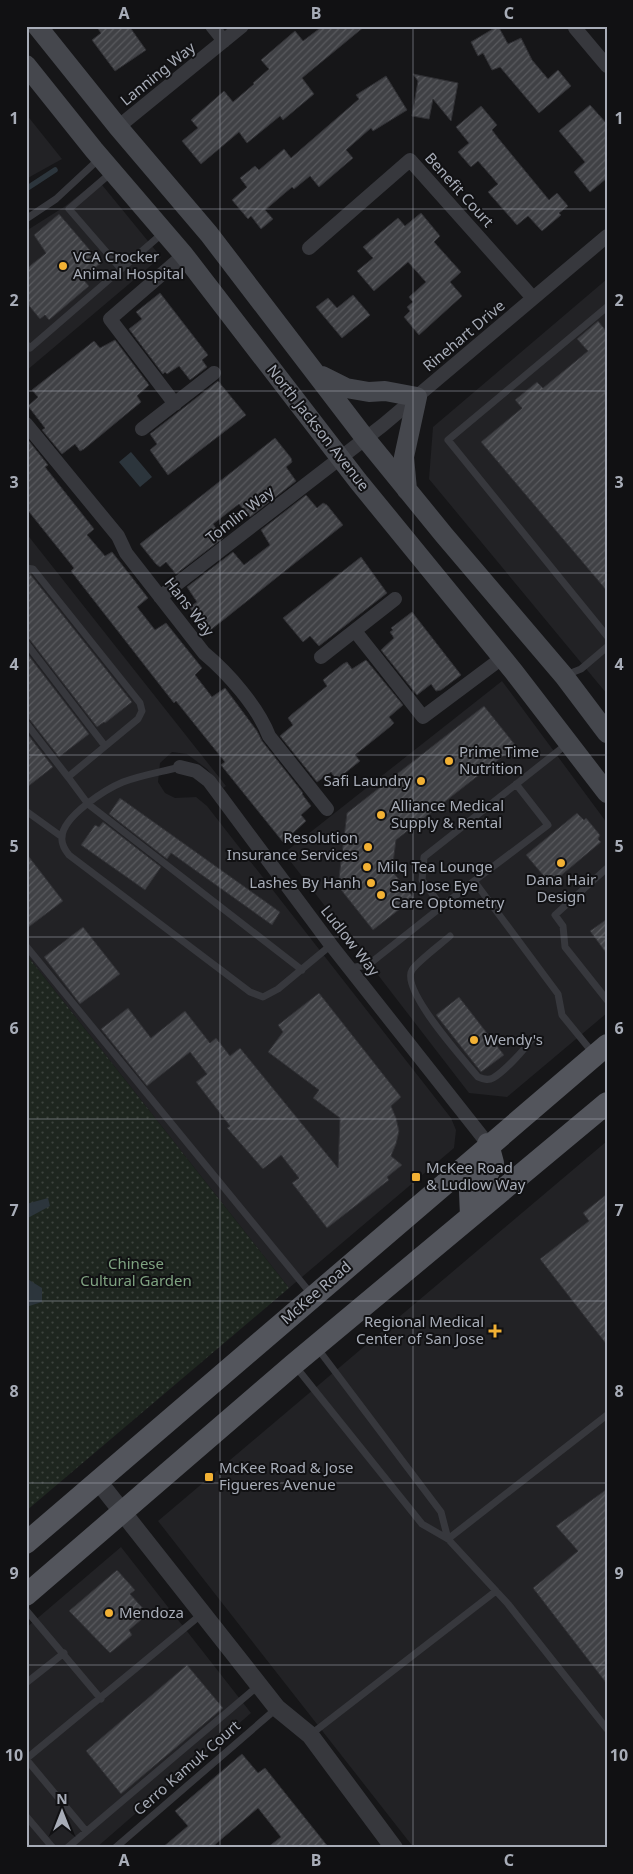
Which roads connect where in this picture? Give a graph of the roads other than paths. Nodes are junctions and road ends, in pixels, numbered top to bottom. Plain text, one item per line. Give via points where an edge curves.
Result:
1 (37, 26) edge
2 (212, 26) edge
3 (242, 26) edge
4 (575, 28) dead end
5 (224, 42) junction
6 (26, 64) edge
7 (607, 66) edge
8 (118, 127) junction
9 (106, 165) junction
10 (26, 219) edge
11 (164, 232) junction
12 (607, 236) edge
13 (309, 248) dead end
14 (184, 255) junction
15 (121, 269) junction
16 (533, 298) junction
17 (607, 307) edge
18 (26, 344) edge
19 (214, 373) dead end
20 (317, 374) junction
21 (417, 397) junction
22 (175, 404) junction
23 (26, 424) edge
24 (142, 429) dead end
25 (365, 438) junction
26 (340, 457) junction
27 (407, 490) junction
28 (26, 568) edge
29 (160, 597) junction
30 (395, 599) dead end
31 (355, 631) junction
32 (607, 636) edge
33 (26, 643) edge
34 (607, 647) edge
35 (321, 657) dead end
36 (502, 658) junction
37 (564, 676) junction
38 (26, 723) edge
39 (607, 733) edge
40 (568, 744) junction
41 (105, 746) junction
42 (180, 767) joint
43 (68, 777) junction
44 (516, 784) junction
45 (607, 793) edge
46 (88, 804) junction
47 (327, 809) dead end
48 (26, 810) edge
49 (62, 837) junction
50 (607, 868) edge
51 (474, 881) junction
52 (442, 906) junction
53 (450, 936) dead end
54 (331, 945) junction
55 (26, 946) edge
56 (349, 968) junction
57 (302, 970) junction
58 (607, 1000) edge
59 (532, 1039) dead end
60 (601, 1050) edge
61 (607, 1104) edge
62 (488, 1144) junction
63 (471, 1216) junction
64 (312, 1295) junction
65 (316, 1346) junction
66 (294, 1364) junction
67 (607, 1415) edge
68 (98, 1481) junction
69 (121, 1511) junction
70 (448, 1539) junction
71 (26, 1543) edge
72 (496, 1592) junction
73 (26, 1595) edge
74 (26, 1610) edge
75 (204, 1613) junction
76 (64, 1653) junction
77 (26, 1683) edge
78 (259, 1685) junction
79 (101, 1699) junction
80 (277, 1708) junction
81 (607, 1730) edge
82 (310, 1735) junction
83 (26, 1759) edge
84 (26, 1816) edge
85 (86, 1831) junction
86 (53, 1848) edge
87 (67, 1848) edge
88 (115, 1848) edge
89 (394, 1848) edge

1 - 8 main road, North Jackson Avenue
2 - 5 street
3 - 5 street, Lanning Way
4 - 7 street
5 - 8 street, Lanning Way
6 - 9 main road, North Jackson Avenue
8 - 20 main road, North Jackson Avenue via 209,234
9 - 10 lane
9 - 11 main road, North Jackson Avenue
9 - 15 lane via 69,209
11 - 14 main road, North Jackson Avenue
11 - 15 lane
12 - 16 street, Rinehart Drive
13 - 16 street, Benefit Court via 410,160
14 - 22 street via 110,319
14 - 26 main road, North Jackson Avenue
15 - 18 lane via 30,348
16 - 21 street, Rinehart Drive
17 - 32 lane via 448,440
19 - 22 street
20 - 21 main road via 346,388
20 - 25 main road, North Jackson Avenue
21 - 25 street, Rinehart Drive
21 - 27 main road via 404,457
22 - 24 street
23 - 29 street, Hans Way via 118,536 126,553
25 - 26 street, Rinehart Drive
25 - 27 main road, North Jackson Avenue
26 - 29 street, Tomlin Way
26 - 36 main road, North Jackson Avenue
27 - 37 main road, North Jackson Avenue
28 - 41 lane via 33,569 140,702 142,711 138,719
29 - 47 street, Hans Way via 258,715 269,736
30 - 31 street
31 - 35 street
31 - 36 street via 423,717
33 - 41 lane
34 - 37 lane via 581,669
36 - 40 main road, North Jackson Avenue
37 - 39 main road, North Jackson Avenue
38 - 43 lane
40 - 44 lane
40 - 45 main road, North Jackson Avenue
41 - 43 lane
42 - 46 lane via 125,782 108,789
42 - 54 street, Ludlow Way via 196,771 208,781
43 - 46 lane
44 - 51 lane via 548,826
44 - 52 lane via 424,857 422,880
46 - 49 lane via 65,828
46 - 57 lane
48 - 49 lane
49 - 57 lane via 69,855 250,992 263,996
50 - 58 lane via 555,915 563,926 565,947
51 - 52 lane
51 - 60 lane via 558,994 562,1015
52 - 56 lane via 368,965
53 - 59 lane via 412,970 410,979 418,1000 478,1077 484,1080 493,1078
54 - 56 street, Ludlow Way
54 - 57 lane
55 - 64 lane
56 - 62 street, Ludlow Way
60 - 62 main road, McKee Road
61 - 63 main road
62 - 63 main road via 493,1164 486,1177 470,1192
62 - 64 main road, McKee Road
63 - 65 main road
64 - 68 main road, McKee Road
65 - 66 main road
65 - 70 lane via 441,1512
66 - 69 main road
66 - 70 lane via 422,1524
67 - 70 lane
68 - 69 street
68 - 71 main road, McKee Road
69 - 73 main road
69 - 75 street
70 - 72 lane
72 - 81 lane
72 - 82 lane
74 - 76 lane
75 - 78 street
75 - 79 lane
76 - 77 lane
76 - 79 lane
78 - 80 street
78 - 85 lane
79 - 83 lane
80 - 82 street
80 - 88 lane, Cerro Kamuk Court
82 - 89 street
83 - 85 lane
84 - 86 lane
85 - 87 lane

